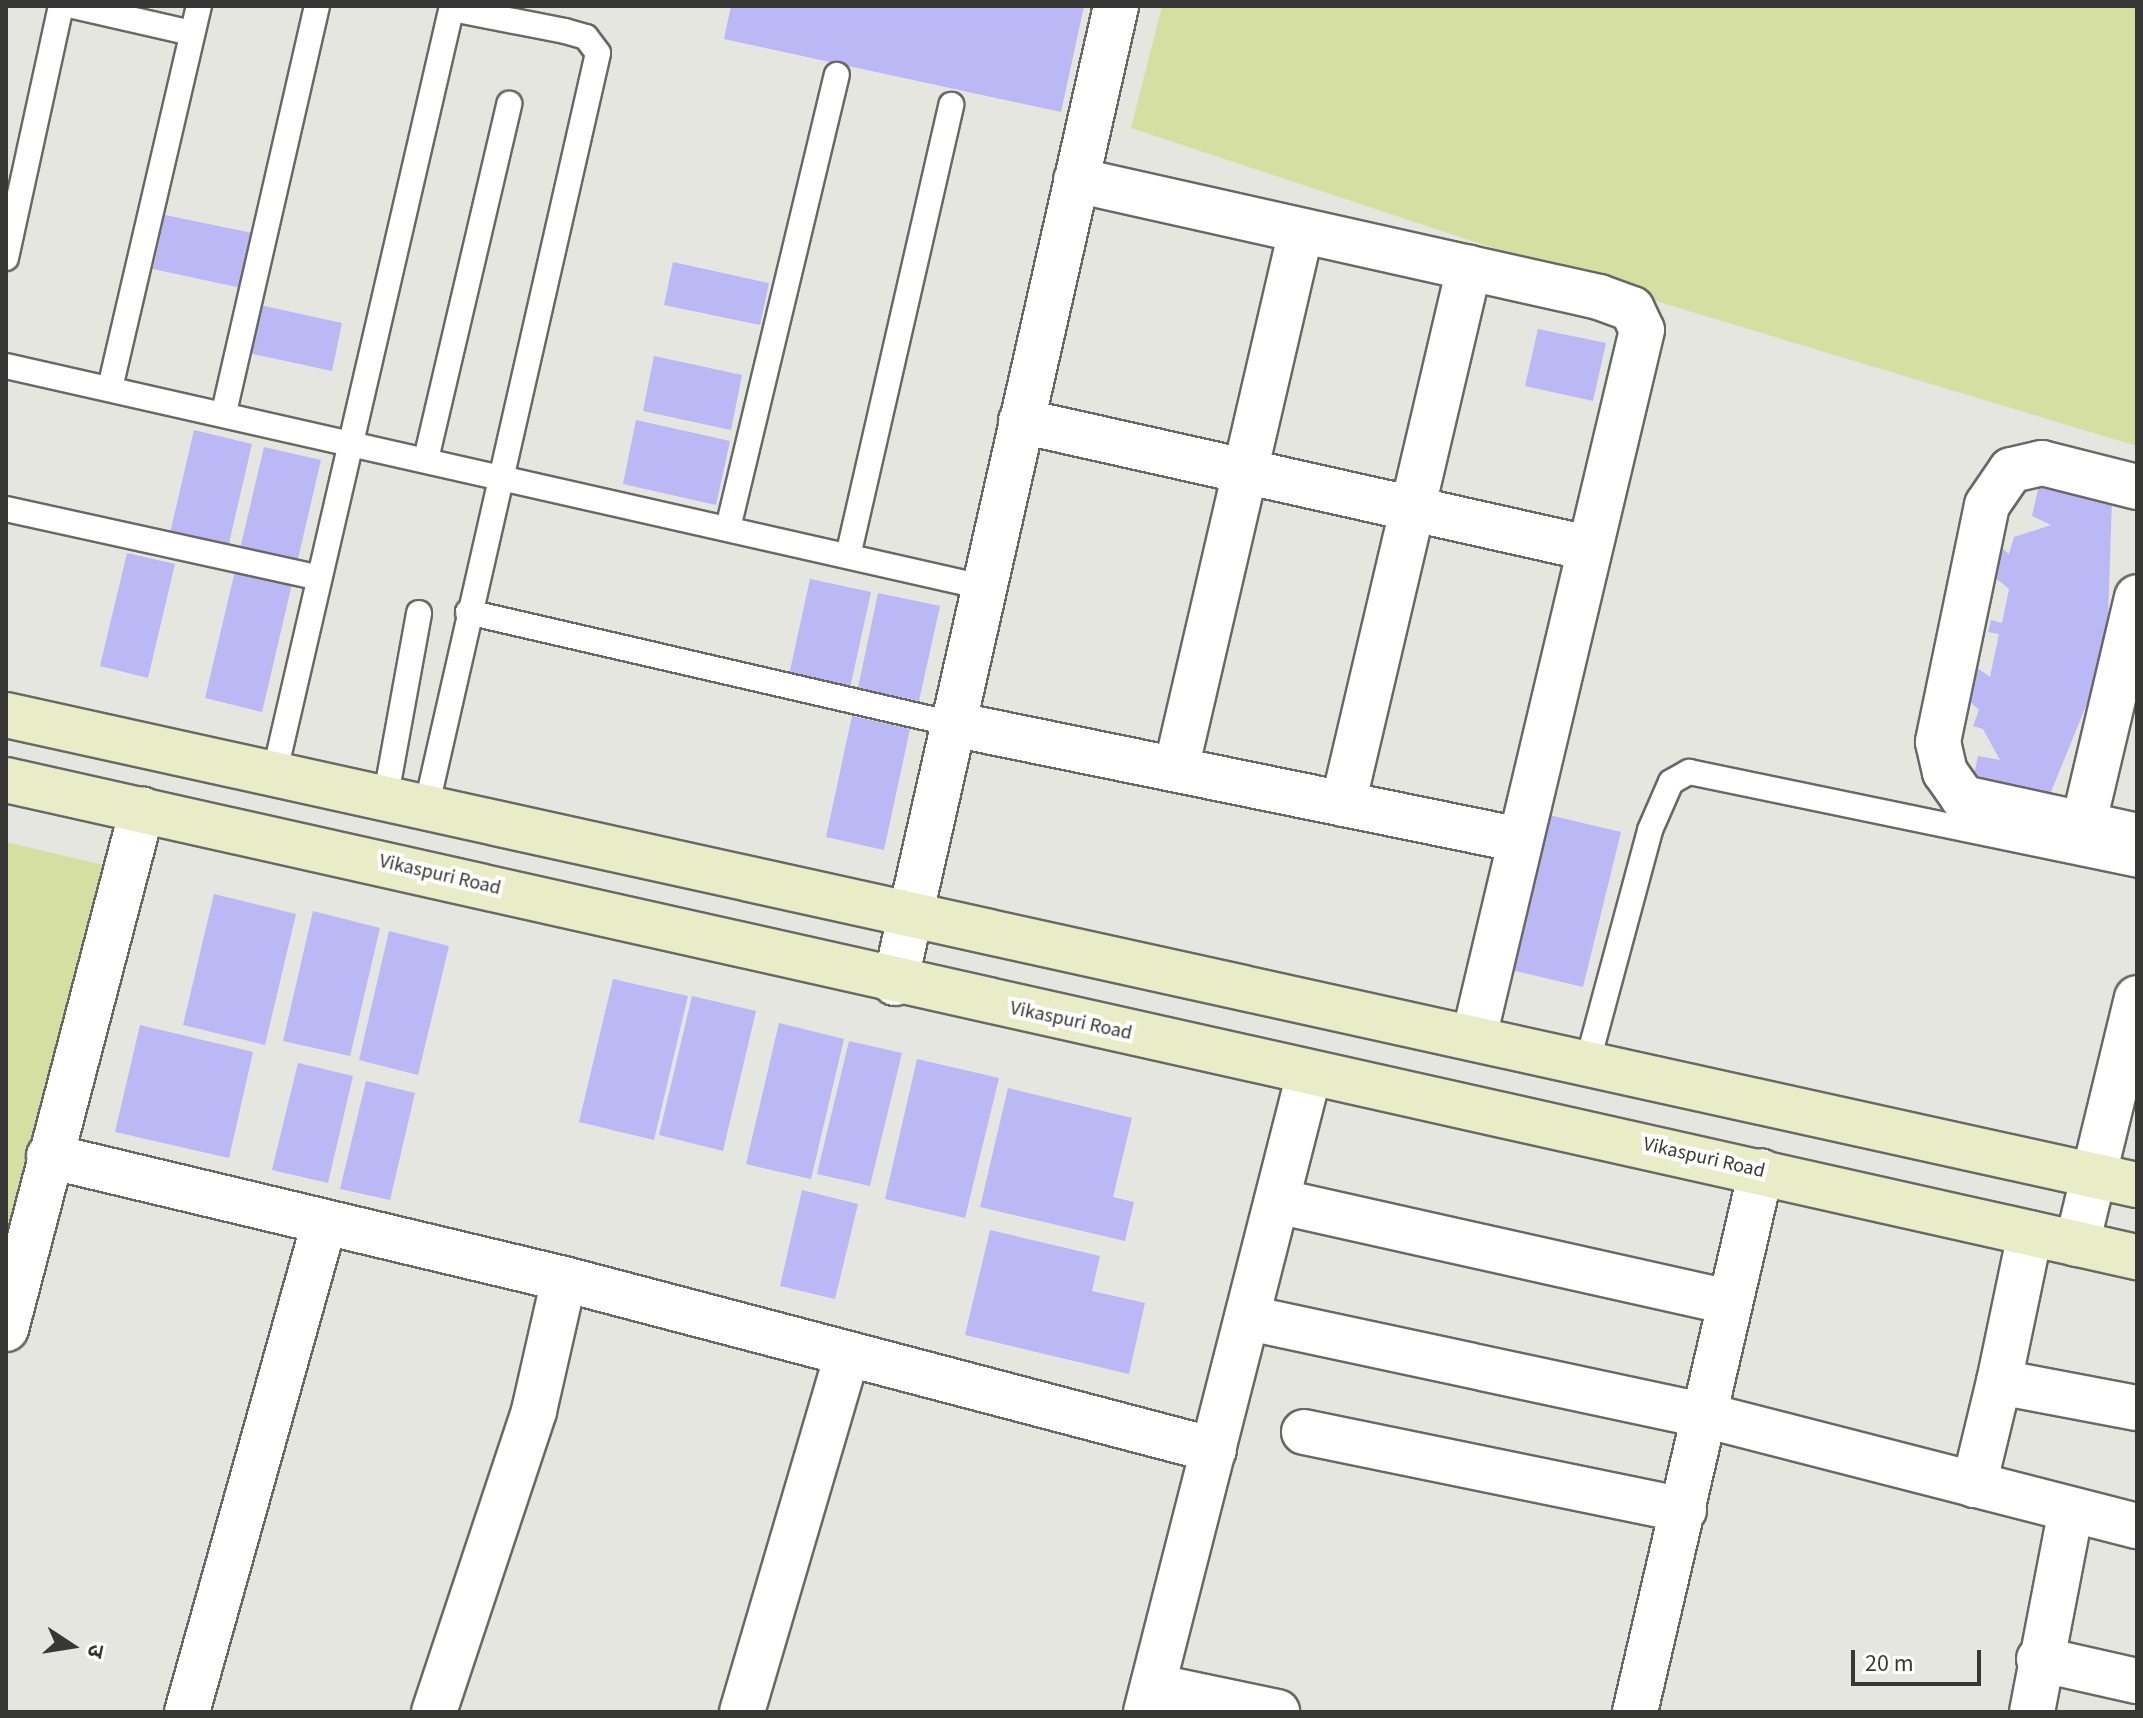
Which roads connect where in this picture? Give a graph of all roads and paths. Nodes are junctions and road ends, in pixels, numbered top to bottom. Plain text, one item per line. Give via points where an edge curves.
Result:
1 (61, 6) edge
2 (73, 6) edge
3 (199, 6) edge
4 (317, 6) edge
5 (1116, 6) edge
6 (452, 7) edge
7 (192, 33) junction
8 (837, 75) dead end
9 (509, 104) dead end
10 (951, 105) dead end
11 (1076, 180) junction
12 (1301, 231) junction
13 (6, 258) edge
14 (1469, 268) junction
15 (6, 366) edge
16 (110, 388) junction
17 (224, 412) junction
18 (1021, 421) junction
19 (350, 441) junction
20 (426, 459) junction
21 (1241, 471) junction
22 (496, 475) junction
23 (2137, 487) edge
24 (6, 509) edge
25 (1410, 509) junction
26 (728, 528) junction
27 (1588, 548) junction
28 (848, 556) junction
29 (316, 577) junction
30 (983, 587) junction
31 (2137, 597) edge
32 (468, 612) junction
33 (419, 613) dead end
34 (6, 715) edge
35 (953, 724) junction
36 (1176, 769) junction
37 (275, 771) junction
38 (6, 780) edge
39 (406, 799) junction
40 (1343, 804) junction
41 (142, 810) junction
42 (2083, 826) junction
43 (2137, 836) edge
44 (1520, 840) junction
45 (2137, 865) edge
46 (910, 911) junction
47 (895, 983) junction
48 (2137, 998) edge
49 (1474, 1037) junction
50 (1587, 1064) junction
51 (1309, 1074) junction
52 (49, 1156) junction
53 (1761, 1171) junction
54 (2116, 1180) edge
55 (1277, 1201) junction
56 (324, 1224) junction
57 (2030, 1233) junction
58 (2077, 1244) junction
59 (2137, 1257) edge
60 (564, 1279) junction
61 (1730, 1302) junction
62 (1249, 1318) junction
63 (6, 1329) edge
64 (847, 1355) junction
65 (1999, 1382) junction
66 (2137, 1408) edge
67 (1708, 1416) junction
68 (1304, 1432) dead end
69 (1214, 1450) junction
70 (1974, 1485) junction
71 (1684, 1510) junction
72 (2071, 1510) junction
73 (2137, 1526) edge
74 (2039, 1659) junction
75 (2137, 1681) edge
76 (1150, 1699) edge
77 (187, 1712) edge
78 (434, 1712) edge
79 (742, 1712) edge
80 (1277, 1712) edge
81 (1635, 1712) edge
82 (2032, 1712) edge

1 - 13 lane
2 - 7 lane
3 - 7 lane
4 - 17 lane
5 - 11 street
6 - 19 lane
6 - 22 lane via 575,34 598,53
7 - 16 lane
8 - 26 lane
9 - 20 lane
10 - 28 lane
11 - 12 street
11 - 18 street
12 - 14 street
12 - 21 street
14 - 25 street
14 - 27 street via 1599,297 1632,309 1642,330
15 - 16 lane
16 - 17 lane
17 - 19 lane
18 - 21 street
18 - 30 street
19 - 20 lane
19 - 29 lane
20 - 22 lane
21 - 25 street
21 - 36 street
22 - 26 lane
22 - 32 lane
23 - 42 street via 2042,463 2011,470 1987,505 1938,742 1963,798
24 - 29 lane
25 - 27 street
25 - 40 street
26 - 28 lane
27 - 44 street
28 - 30 lane
29 - 37 lane
30 - 35 street
31 - 42 street
32 - 35 lane
32 - 39 lane
33 - 39 lane
34 - 37 street
35 - 36 street
35 - 46 street
36 - 40 street
37 - 39 street
38 - 41 street, Vikaspuri Road
39 - 46 street
40 - 44 street
41 - 47 street, Vikaspuri Road
41 - 52 street
42 - 43 street
44 - 49 street
45 - 50 lane via 1689,772 1671,782 1650,830
46 - 47 street
46 - 49 street
47 - 51 street, Vikaspuri Road
48 - 54 street
49 - 50 street
50 - 54 street
51 - 53 street, Vikaspuri Road
51 - 55 street
52 - 56 street
52 - 63 street
53 - 57 street, Vikaspuri Road
53 - 61 street
54 - 58 street
55 - 61 street
55 - 62 street
56 - 60 street
56 - 77 street
57 - 58 street, Vikaspuri Road
57 - 65 street
58 - 59 street, Vikaspuri Road
60 - 64 street
60 - 78 street via 534,1411
61 - 67 street
62 - 67 street
62 - 69 street
64 - 69 street
64 - 79 street
65 - 66 street
65 - 70 street
67 - 70 street
67 - 71 street
68 - 71 street
69 - 76 street
70 - 72 street
71 - 81 street
72 - 73 street
72 - 74 street
74 - 75 street
74 - 82 street
76 - 80 street

